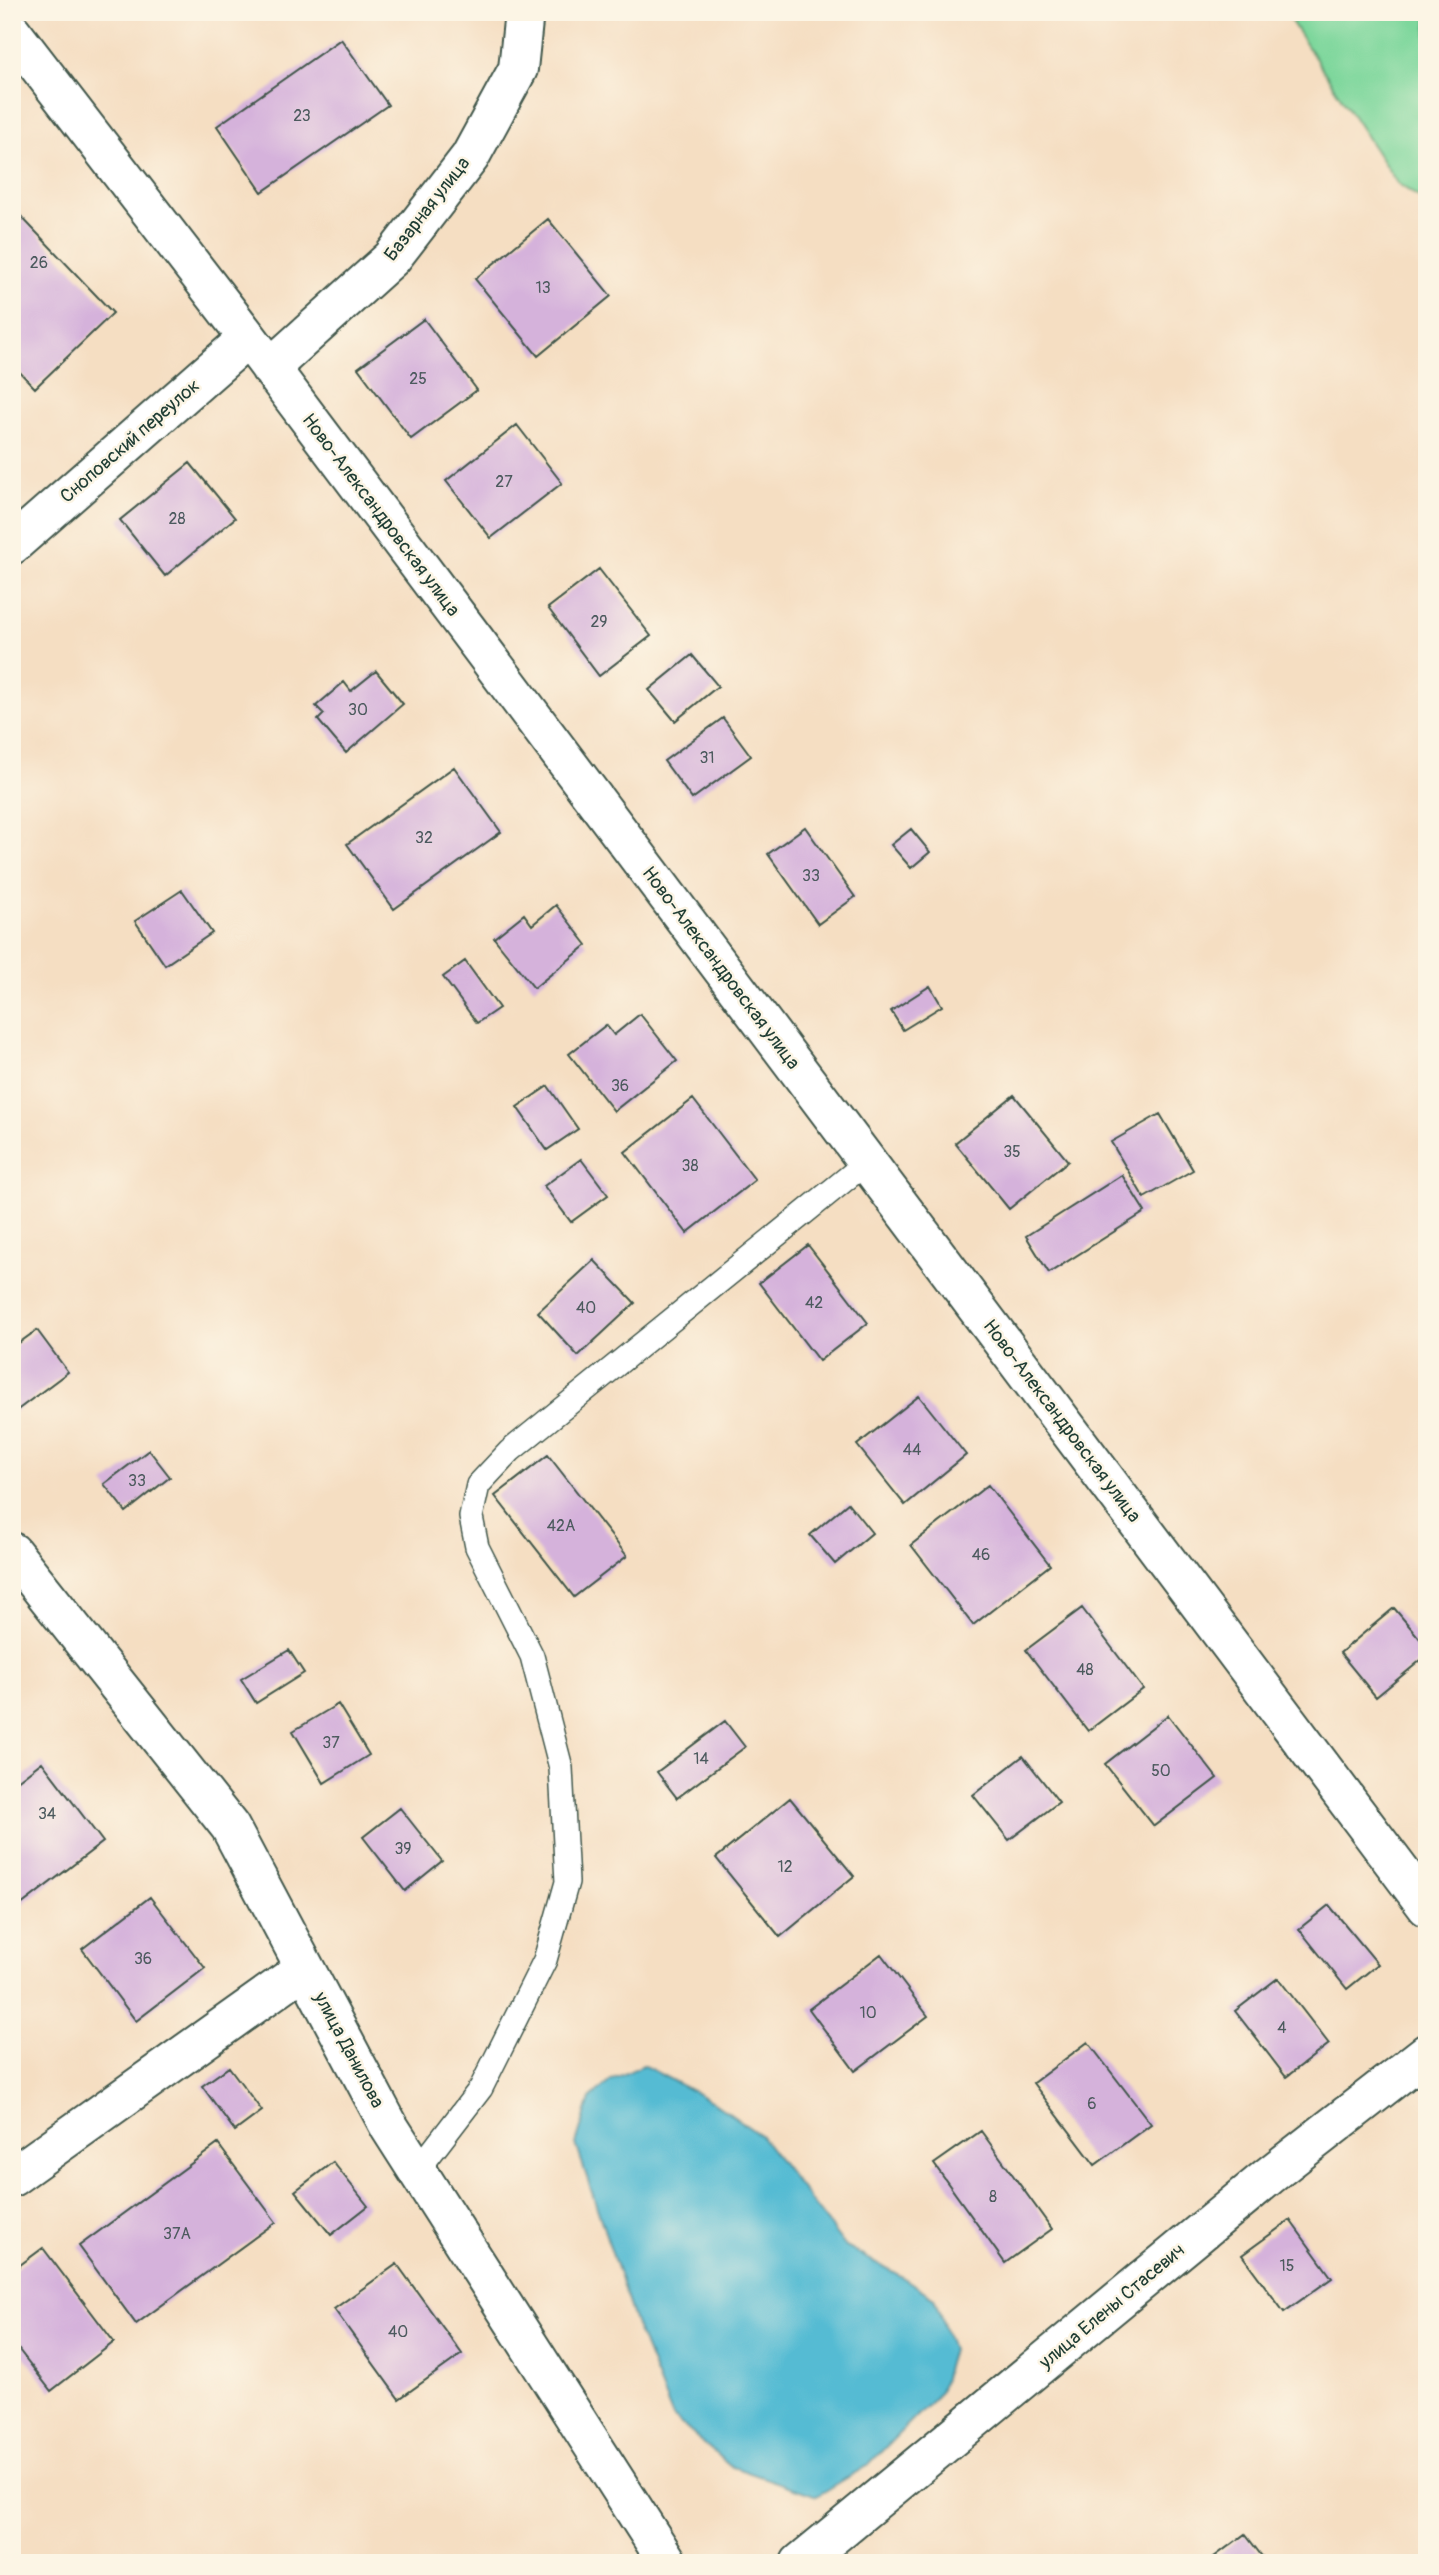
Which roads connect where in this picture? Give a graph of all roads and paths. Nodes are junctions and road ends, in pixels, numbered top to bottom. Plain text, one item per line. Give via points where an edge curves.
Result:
1 (524, 12) edge
2 (12, 32) edge
3 (248, 338) junction
4 (270, 368) junction
5 (12, 545) edge
6 (867, 1162) junction
7 (12, 1552) edge
8 (1427, 1907) edge
9 (305, 1968) junction
10 (1427, 2053) edge
11 (418, 2170) junction
12 (12, 2177) edge
13 (668, 2563) edge
14 (800, 2563) edge

1 - 4 street, Базарная улица via 518,69 470,157 392,258
2 - 3 street, Ново-Александровская улица
3 - 4 street, Ново-Александровская улица
3 - 5 street, Сноповский переулок
4 - 6 street, Ново-Александровская улица
6 - 8 street, Ново-Александровская улица
6 - 11 lane via 509,1451 478,1485 471,1517 477,1547 532,1656 561,1768 567,1882 545,1960 481,2088
7 - 9 street, улица Данилова via 230,1827
9 - 11 street, улица Данилова via 390,2128
9 - 12 street
10 - 14 street, улица Елены Стасевич via 1269,2176
11 - 13 street, улица Данилова

